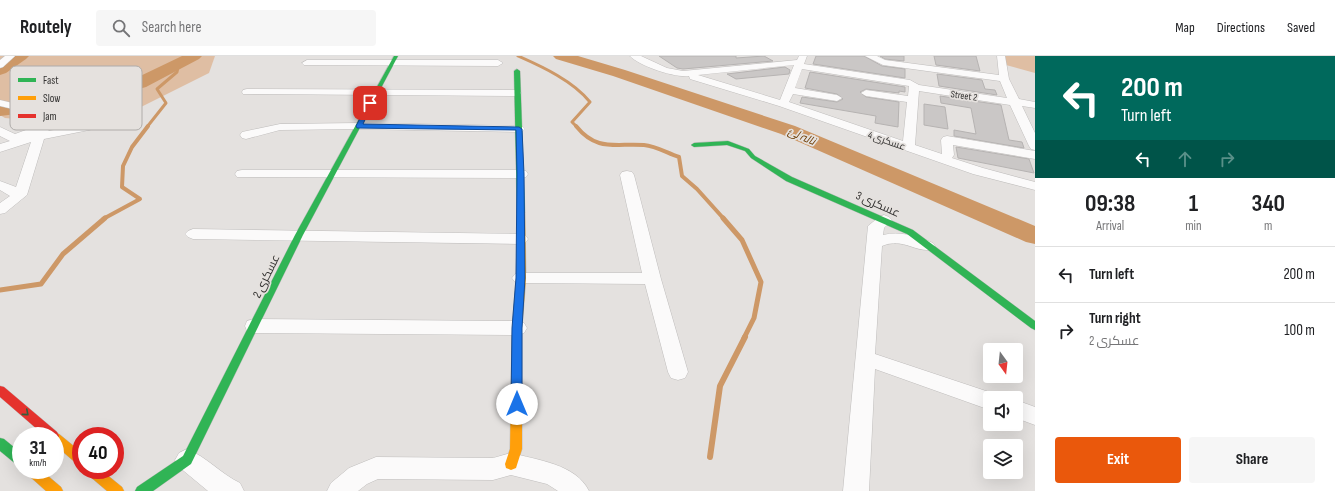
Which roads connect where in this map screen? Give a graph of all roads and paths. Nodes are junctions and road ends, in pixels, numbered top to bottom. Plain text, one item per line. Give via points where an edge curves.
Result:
1 (11, 56) edge
2 (634, 56) edge
3 (869, 56) edge
4 (999, 56) edge
5 (394, 59) edge
6 (801, 61) edge
7 (307, 63) dead end
8 (498, 63) dead end
9 (0, 65) edge
10 (517, 71) dead end
11 (683, 74) junction
12 (1004, 79) junction
13 (913, 87) junction
14 (790, 90) junction
15 (376, 91) junction
16 (247, 92) dead end
17 (517, 93) junction
18 (866, 93) dead end
19 (838, 98) dead end
20 (912, 100) junction
21 (1014, 102) junction
22 (0, 103) edge
23 (783, 104) junction
24 (10, 105) edge
25 (1035, 105) edge
26 (1029, 124) edge
27 (359, 126) junction
28 (519, 129) junction
29 (41, 130) edge
30 (72, 130) edge
31 (0, 131) edge
32 (246, 135) dead end
33 (39, 136) junction
34 (18, 140) junction
35 (694, 145) dead end
36 (1035, 146) edge
37 (909, 147) junction
38 (0, 148) edge
39 (948, 155) dead end
40 (1035, 155) edge
41 (242, 174) dead end
42 (333, 174) junction
43 (521, 174) junction
44 (627, 175) dead end
45 (0, 185) edge
46 (1035, 186) edge
47 (20, 196) junction
48 (0, 210) edge
49 (884, 220) junction
50 (193, 234) dead end
51 (299, 235) junction
52 (520, 239) junction
53 (875, 243) junction
54 (928, 246) junction
55 (521, 278) junction
56 (652, 279) junction
57 (254, 326) junction
58 (1035, 326) edge
59 (517, 328) junction
60 (865, 358) junction
61 (678, 372) dead end
62 (0, 390) edge
63 (983, 398) edge
64 (1023, 412) edge
65 (1035, 416) edge
66 (43, 427) edge
67 (0, 443) edge
68 (64, 446) edge
69 (72, 452) edge
70 (12, 453) edge
71 (187, 460) junction
72 (511, 464) junction
73 (42, 479) edge
74 (103, 479) edge
75 (56, 491) edge
76 (117, 491) edge
77 (142, 491) edge
78 (231, 491) edge
79 (340, 491) edge
80 (576, 491) edge
81 (856, 491) edge

1 - 9 street
2 - 11 street via 664,70
3 - 12 street via 883,62
4 - 12 street
5 - 7 street
5 - 8 street
5 - 15 street, عسکری 2
6 - 11 street
6 - 13 street, Street 2 via 910,83
6 - 14 street
10 - 17 street
11 - 23 street, عسکری 4
12 - 21 street
13 - 20 street
13 - 21 street, Street 2
14 - 19 street
14 - 23 street
15 - 16 street
15 - 17 street
15 - 27 street, عسکری 2
17 - 28 street
18 - 20 street
20 - 37 street
21 - 25 street, Street 2
21 - 26 street
22 - 24 street
23 - 37 street, عسکری 4
26 - 36 street
27 - 28 street
27 - 32 street via 271,128
27 - 42 street, عسکری 2
28 - 43 street
29 - 34 street
30 - 33 street
31 - 34 street
33 - 34 street
33 - 47 street
34 - 38 street
35 - 49 street, عسکری 3 via 728,143 747,150 753,157 789,179
37 - 46 street, عسکری 4 via 978,171
39 - 40 street via 947,140
41 - 42 street
42 - 43 street
42 - 51 street, عسکری 2
43 - 52 street
44 - 56 street
45 - 47 street
47 - 48 street
49 - 53 street via 876,226
49 - 54 street, عسکری 3 via 910,232
50 - 51 street
51 - 52 street
51 - 57 street, عسکری 2
52 - 55 street
53 - 54 street via 885,238 896,237 912,239
53 - 60 street
54 - 58 street, عسکری 3
55 - 56 street
55 - 59 street
56 - 61 street
57 - 59 street
57 - 71 street, عسکری 2
59 - 72 street via 516,449
60 - 63 street
60 - 81 street
62 -> 66 street
64 - 65 street
67 - 70 street
68 - 69 street
71 - 77 street, عسکری 2
71 - 78 street
72 - 79 street via 493,469 398,466 376,468 358,476
72 - 80 street via 553,475
73 - 75 street
74 - 76 street

